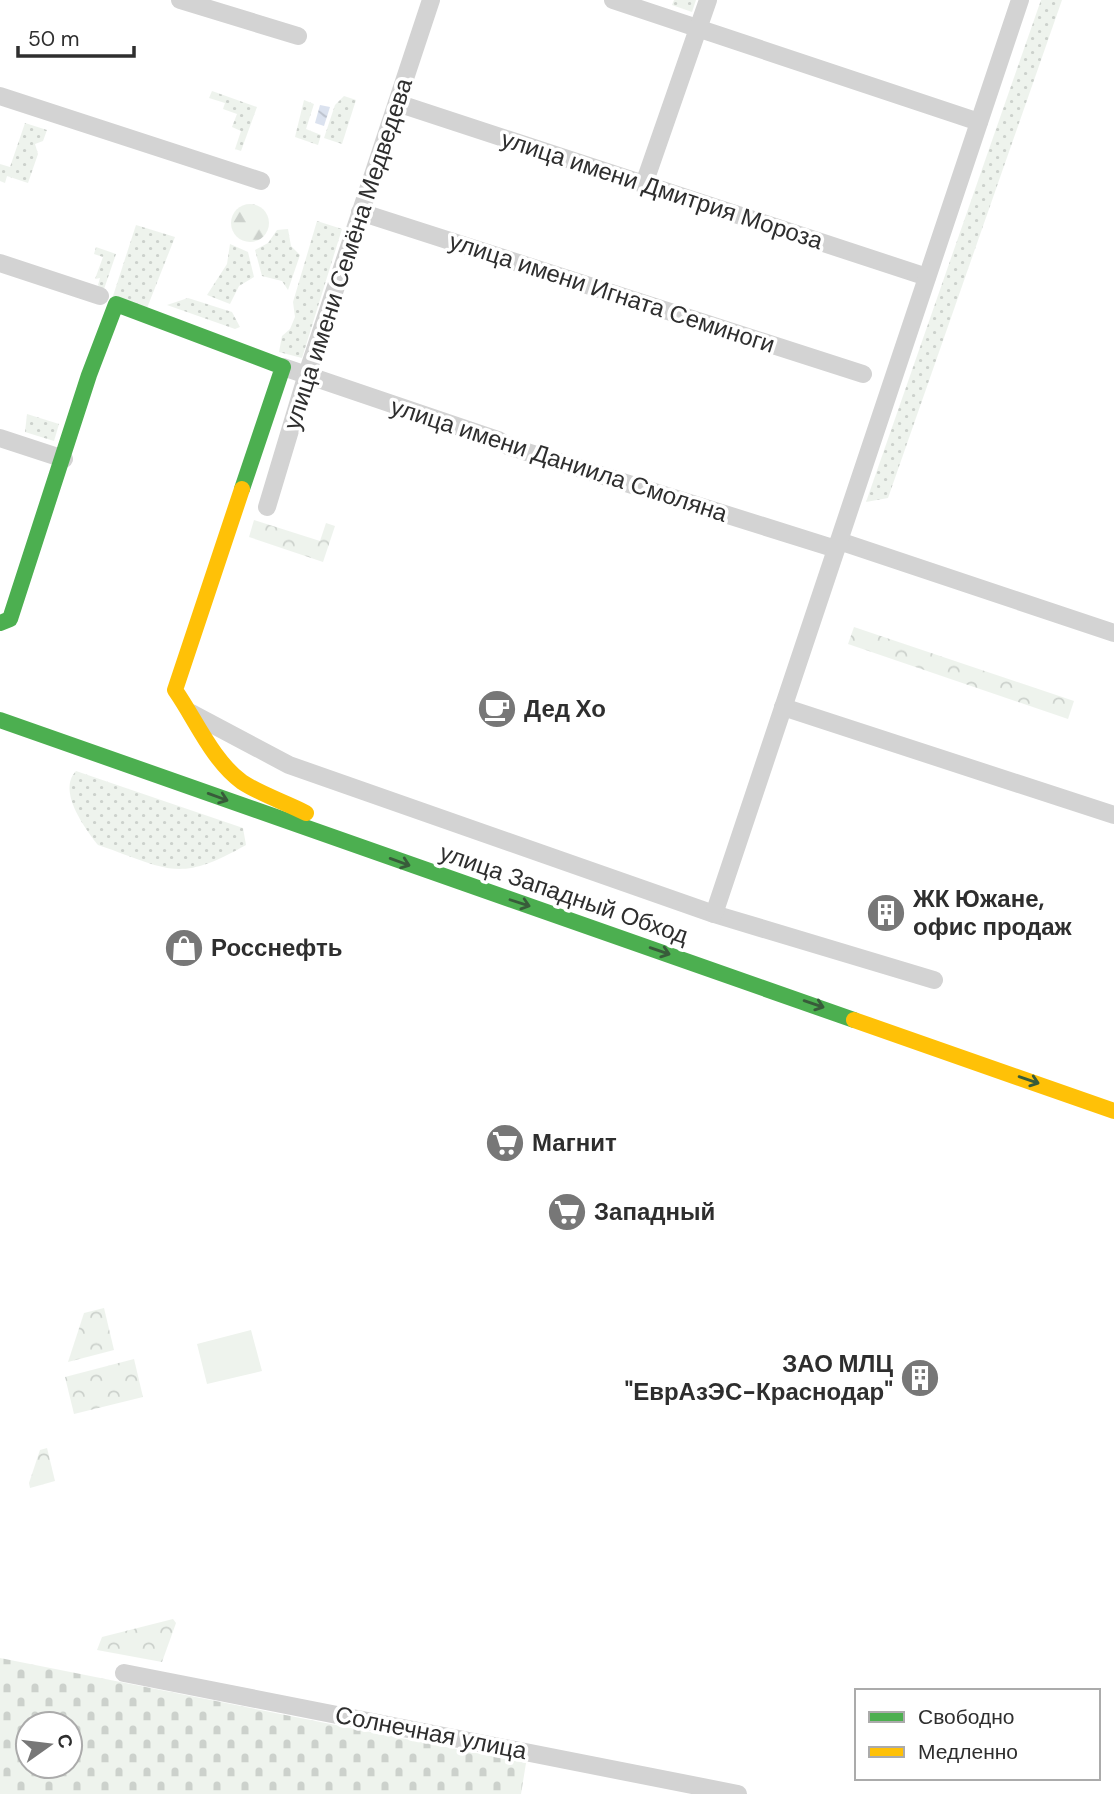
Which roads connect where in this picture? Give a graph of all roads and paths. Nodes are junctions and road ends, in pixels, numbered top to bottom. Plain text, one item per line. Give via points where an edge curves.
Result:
1 (180, 0) edge
2 (431, 0) edge
3 (613, 0) edge
4 (708, 0) edge
5 (1020, 0) edge
6 (697, 28) junction
7 (298, 36) dead end
8 (0, 96) edge
9 (397, 103) junction
10 (979, 122) junction
11 (261, 181) dead end
12 (645, 184) junction
13 (360, 212) junction
14 (0, 263) edge
15 (928, 277) junction
16 (100, 296) dead end
17 (283, 367) junction
18 (307, 373) junction
19 (863, 374) dead end
20 (0, 438) edge
21 (64, 459) junction
22 (267, 508) dead end
23 (838, 545) junction
24 (5, 621) edge
25 (1114, 633) edge
26 (783, 706) junction
27 (0, 707) edge
28 (191, 713) junction
29 (0, 720) edge
30 (306, 813) junction
31 (1114, 815) edge
32 (508, 881) dead end
33 (714, 914) junction
34 (934, 980) dead end
35 (1114, 1111) edge
36 (124, 1673) dead end
37 (738, 1794) edge

1 - 7 street
2 - 9 street, улица имени Семёна Медведева
3 - 6 street
4 - 6 street
5 - 10 street
6 - 10 street
6 - 12 street
8 - 11 street
9 - 12 street, улица имени Дмитрия Мороза
9 - 13 street, улица имени Семёна Медведева
10 - 15 street
12 - 15 street, улица имени Дмитрия Мороза
13 - 18 street, улица имени Семёна Медведева
13 - 19 street, улица имени Игната Семиноги
14 - 16 street
15 - 23 street
17 - 18 street, улица имени Даниила Смоляна
17 - 21 main road via 116,304
17 - 28 main road via 175,690
18 - 22 street, улица имени Семёна Медведева
18 - 23 street, улица имени Даниила Смоляна via 315,380 508,446
20 - 21 street
21 - 24 main road
23 - 25 street, улица имени Даниила Смоляна
23 - 26 street
26 - 31 street
26 - 33 street
27 - 30 main road, улица Западный Обход
28 - 30 main road via 234,775 254,790 281,798
28 - 33 street via 289,765
29 -> 35 main road, улица Западный Обход
30 - 32 main road, улица Западный Обход
33 - 34 street
36 - 37 street, Солнечная улица

